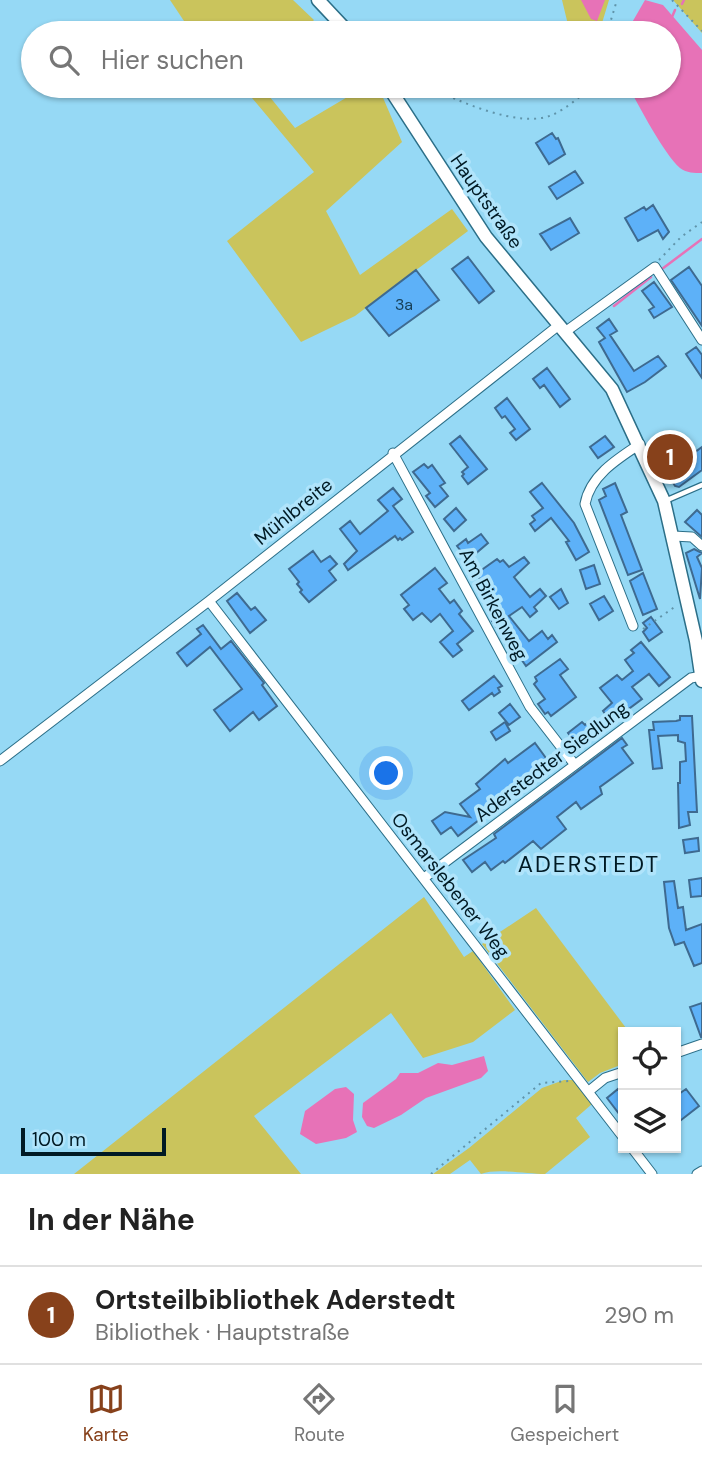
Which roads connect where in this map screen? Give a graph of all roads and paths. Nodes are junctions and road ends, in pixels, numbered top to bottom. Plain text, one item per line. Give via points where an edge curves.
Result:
1 (318, 0) edge
2 (617, 0) edge
3 (673, 0) edge
4 (338, 21) edge
5 (611, 21) edge
6 (702, 30) edge
7 (396, 98) edge
8 (452, 98) edge
9 (576, 98) edge
10 (702, 222) edge
11 (655, 267) junction
12 (562, 328) junction
13 (702, 340) edge
14 (639, 444) junction
15 (393, 453) junction
16 (702, 485) edge
17 (664, 501) junction
18 (673, 536) junction
19 (702, 546) edge
20 (209, 601) junction
21 (678, 606) dead end
22 (633, 626) joint
23 (702, 679) edge
24 (0, 761) edge
25 (575, 765) junction
26 (424, 878) junction
27 (702, 1044) edge
28 (681, 1051) edge
29 (618, 1074) edge
30 (580, 1081) junction
31 (589, 1091) junction
32 (618, 1130) edge
33 (636, 1153) edge
34 (702, 1171) edge
35 (431, 1174) edge
36 (652, 1174) edge
37 (697, 1174) edge

1 - 4 main road
2 - 5 path
3 - 6 path
7 - 12 main road, Hauptstraße via 486,237
8 - 9 path via 514,118 551,116
10 - 11 path via 663,253
11 - 12 street
11 - 13 street
12 - 14 main road, Hauptstraße via 612,389
12 - 15 street, Mühlbreite
14 - 17 main road, Hauptstraße
14 - 22 street via 596,479 587,490 585,504
15 - 20 street, Mühlbreite
15 - 25 street, Am Birkenweg via 530,707
16 - 17 lane
17 - 18 main road, Hauptstraße
18 - 19 street via 692,537
18 - 23 main road, Hauptstraße
20 - 24 street, Mühlbreite
20 - 26 street, Osmarslebener Weg
21 - 22 path via 638,633
23 - 25 street, Aderstedter Siedlung via 691,678
25 - 26 street, Aderstedter Siedlung
26 - 30 street, Osmarslebener Weg
27 - 28 street
29 - 31 street
30 - 31 street, Osmarslebener Weg
30 - 35 path via 541,1083
31 - 32 street, Osmarslebener Weg
33 - 36 street
34 - 37 street

